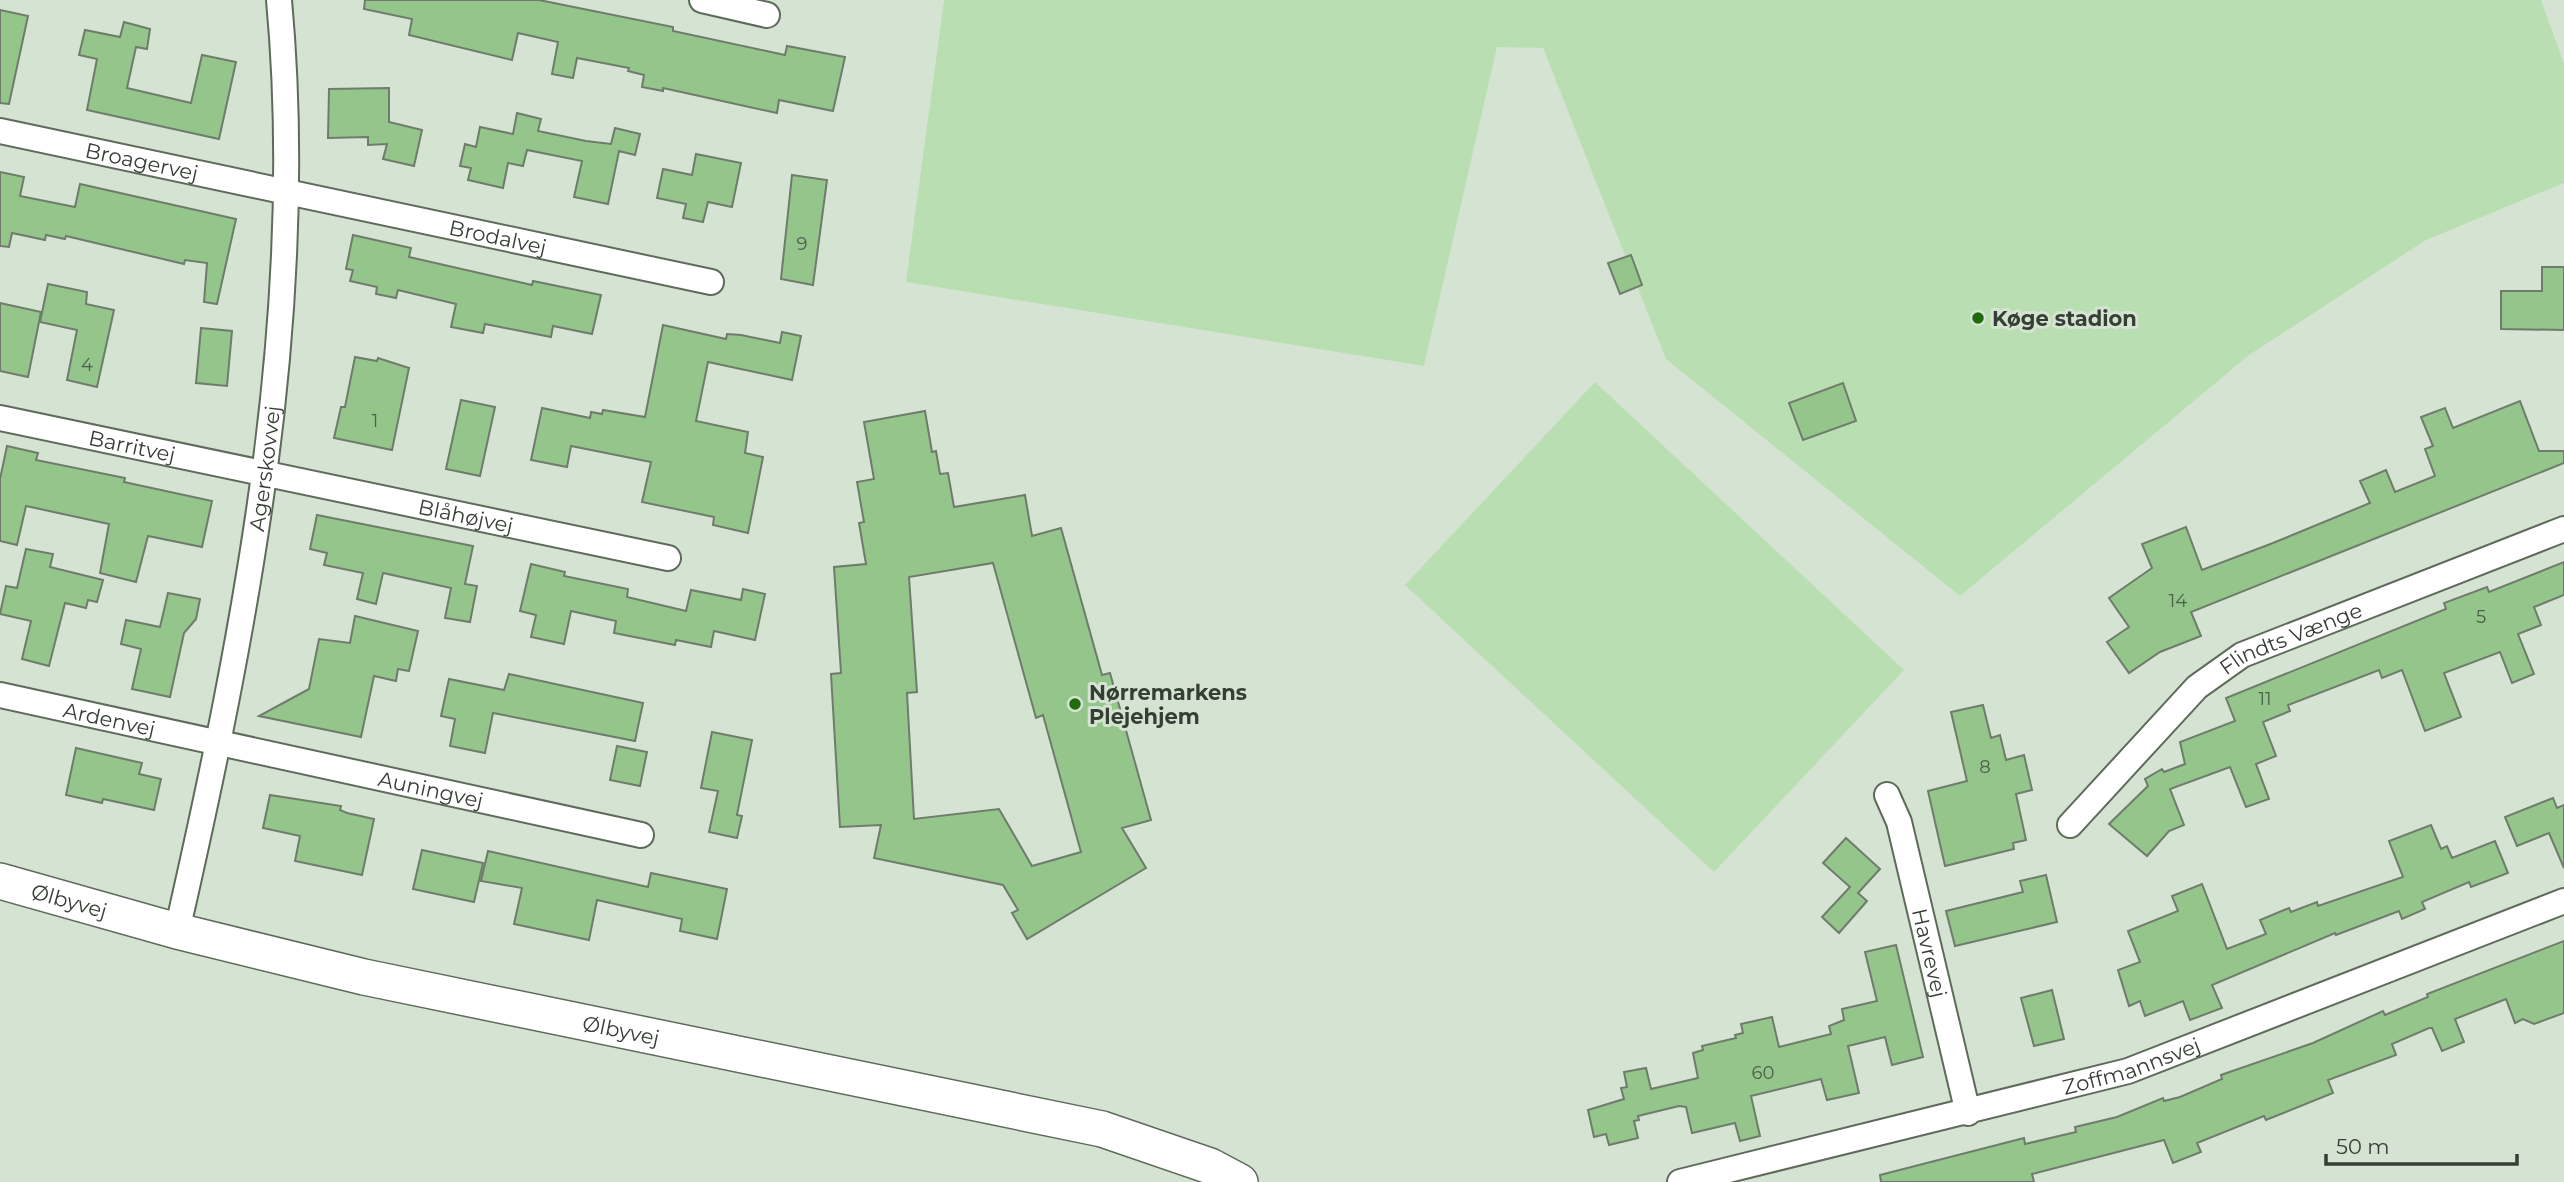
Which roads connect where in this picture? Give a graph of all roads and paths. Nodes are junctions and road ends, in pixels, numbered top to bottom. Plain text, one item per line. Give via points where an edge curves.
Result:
1 (279, 0) edge
2 (702, 0) edge
3 (767, 15) dead end
4 (0, 131) edge
5 (285, 192) junction
6 (711, 282) dead end
7 (0, 418) edge
8 (265, 474) junction
9 (2564, 529) edge
10 (668, 558) dead end
11 (0, 695) edge
12 (219, 745) junction
13 (1887, 795) dead end
14 (2070, 825) dead end
15 (641, 835) dead end
16 (0, 881) edge
17 (2564, 901) edge
18 (177, 931) junction
19 (1968, 1113) junction
20 (1240, 1182) edge
21 (1680, 1182) edge

1 - 5 street, Agerskovvej
2 - 3 street
4 - 5 street, Broagervej
5 - 6 street, Brodalvej
5 - 8 street, Agerskovvej
7 - 8 street, Barritvej
8 - 10 street, Blåhøjvej
8 - 12 street, Agerskovvej
9 - 14 street, Flindts Vænge via 2242,655 2197,687
11 - 12 street, Ardenvej
12 - 15 street, Auningvej
12 - 18 street, Agerskovvej
13 - 19 street, Havrevej via 1899,822
16 - 18 street, Ølbyvej
17 - 19 street, Zoffmannsvej via 2128,1071
18 - 20 street, Ølbyvej via 364,977 1102,1129 1210,1166
19 - 21 street, Zoffmannsvej

